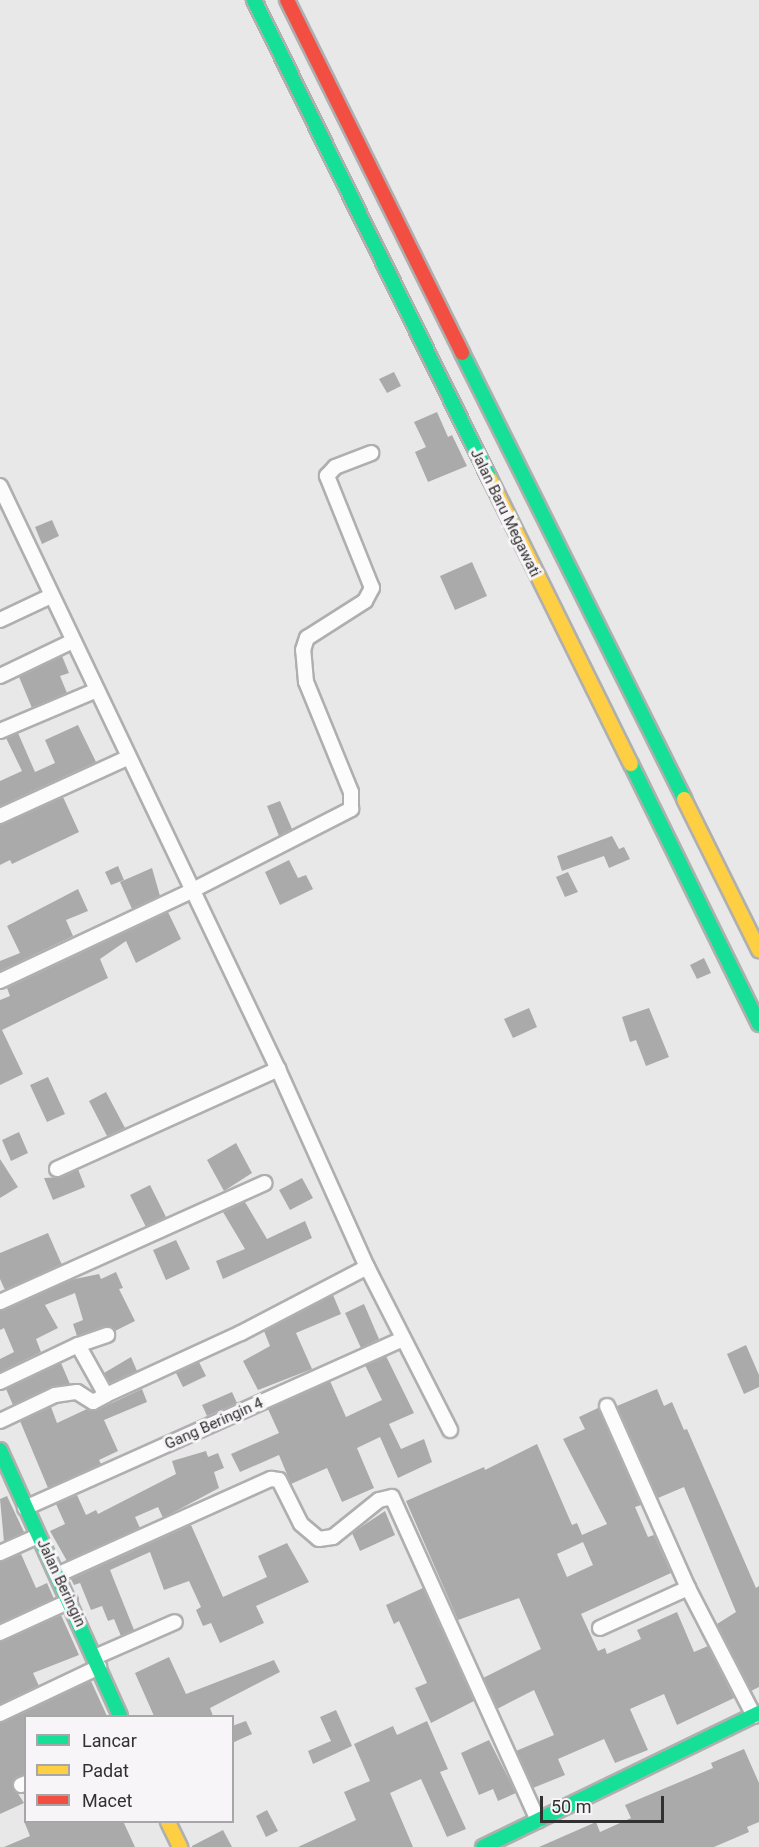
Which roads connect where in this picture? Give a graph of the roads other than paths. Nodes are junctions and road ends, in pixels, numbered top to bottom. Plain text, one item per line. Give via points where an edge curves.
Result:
1 (254, 0) edge
2 (287, 0) edge
3 (371, 453) dead end
4 (0, 486) edge
5 (51, 596) junction
6 (0, 620) edge
7 (73, 641) junction
8 (0, 676) edge
9 (97, 690) junction
10 (0, 731) edge
11 (127, 758) junction
12 (0, 816) edge
13 (703, 876) junction
14 (193, 890) junction
15 (732, 933) junction
16 (759, 950) edge
17 (0, 981) edge
18 (759, 1024) edge
19 (278, 1069) junction
20 (57, 1169) dead end
21 (265, 1183) dead end
22 (367, 1268) junction
23 (0, 1302) edge
24 (107, 1335) dead end
25 (402, 1339) junction
26 (78, 1345) junction
27 (0, 1382) edge
28 (106, 1395) junction
29 (607, 1406) dead end
30 (0, 1422) edge
31 (450, 1430) dead end
32 (0, 1450) edge
33 (25, 1508) junction
34 (38, 1536) junction
35 (0, 1553) edge
36 (57, 1575) junction
37 (687, 1588) junction
38 (70, 1601) junction
39 (175, 1622) dead end
40 (600, 1628) dead end
41 (0, 1634) edge
42 (97, 1662) junction
43 (0, 1714) edge
44 (120, 1715) edge
45 (756, 1715) edge
46 (538, 1821) junction
47 (169, 1823) edge
48 (180, 1847) edge
49 (483, 1847) edge

1 - 13 main road, Jalan Baru Megawati
2 - 13 main road, Jalan Baru Megawati
3 - 14 street via 335,467 327,476 372,588 365,601 308,638 303,650 306,682 351,792 351,809
4 - 5 street
5 - 6 street
5 - 7 street
7 - 8 street
7 - 9 street
9 - 10 street
9 - 11 street
11 - 12 street
11 - 14 street
13 - 15 main road, Jalan Baru Megawati
13 - 15 main road, Jalan Baru Megawati
14 - 17 street
14 - 19 street
15 - 16 main road, Jalan Baru Megawati
15 - 18 main road, Jalan Baru Megawati
19 - 20 street
19 - 22 street
21 - 23 street
22 - 25 street
22 - 28 street via 241,1333
24 - 26 street
25 - 31 street
25 - 33 street, Gang Beringin 4
26 - 27 street
26 - 28 street
28 - 30 street via 93,1402 77,1392 55,1395
29 - 37 street
32 - 33 main road, Jalan Beringin
33 - 34 main road, Jalan Beringin
34 - 35 street
34 - 36 main road, Jalan Beringin
36 - 38 main road, Jalan Beringin
36 - 46 street via 271,1479 279,1480 301,1524 319,1539 333,1537 379,1500 392,1497
37 - 40 street
37 - 45 street
38 - 41 street
38 - 42 main road, Jalan Beringin
39 - 42 street
42 - 43 street
42 - 44 main road, Jalan Beringin
45 - 46 main road
46 - 49 main road
47 - 48 main road

